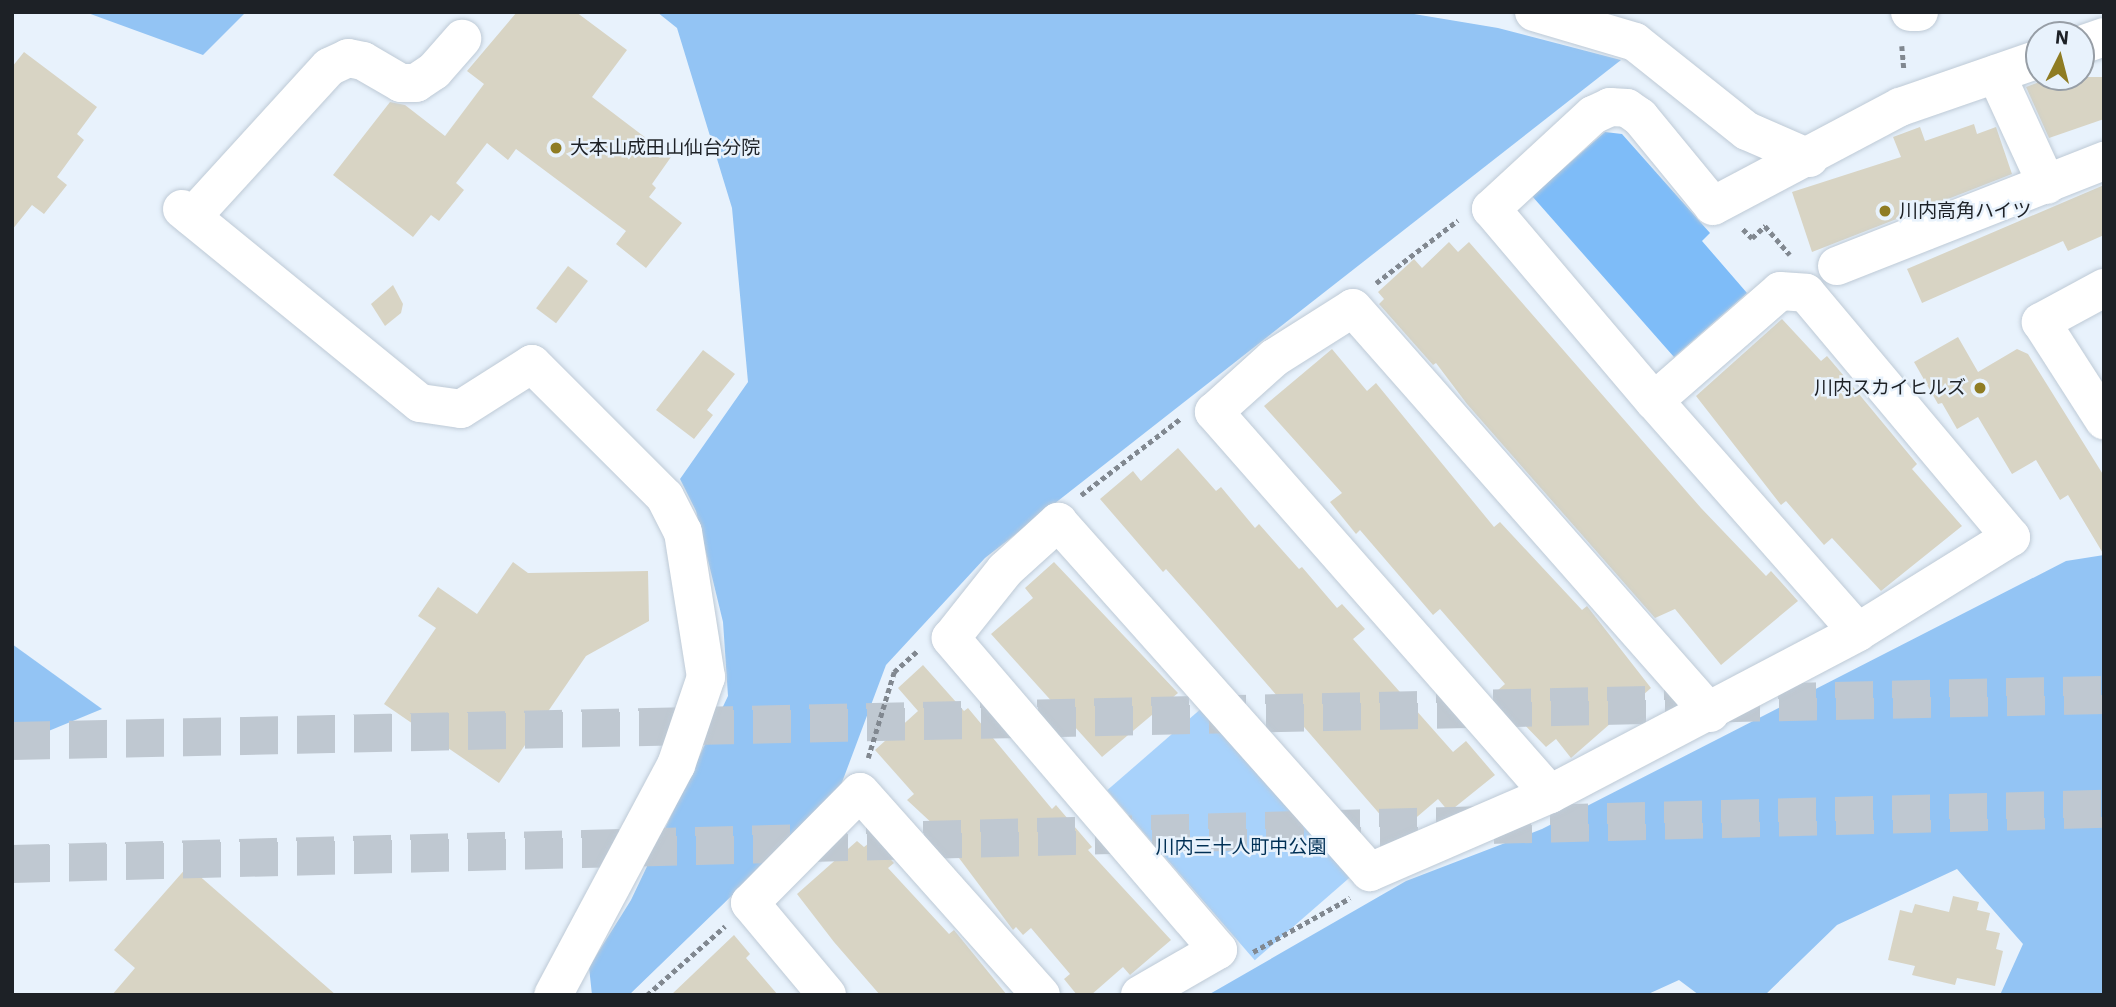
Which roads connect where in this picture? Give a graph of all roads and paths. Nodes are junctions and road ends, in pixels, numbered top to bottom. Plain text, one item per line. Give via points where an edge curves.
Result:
1 (1534, 12) edge
2 (1910, 19) edge
3 (462, 39) dead end
4 (2025, 65) edge
5 (1996, 74) junction
6 (1905, 80) dead end
7 (1809, 158) junction
8 (2104, 161) edge
9 (2048, 185) junction
10 (1463, 216) dead end
11 (1746, 233) dead end
12 (1784, 249) dead end
13 (1837, 266) dead end
14 (1389, 272) dead end
15 (2104, 288) edge
16 (1654, 401) junction
17 (1185, 415) dead end
18 (2104, 420) edge
19 (1058, 522) junction
20 (1858, 632) junction
21 (920, 648) dead end
22 (1710, 713) junction
23 (860, 792) junction
24 (1550, 794) junction
25 (1336, 906) dead end
26 (726, 924) dead end
27 (1271, 942) dead end
28 (553, 995) edge
29 (647, 995) edge
30 (827, 995) edge
31 (1041, 995) edge
32 (1140, 995) edge

1 - 7 street via 1634,43 1747,131
2 - 6 path
3 - 28 street via 434,71 416,83 401,83 363,61 348,58 329,67 187,213 420,403 461,409 532,363 665,497 686,544 706,677 676,765
4 - 5 street
5 - 7 street via 1900,107
5 - 9 street
7 - 16 street via 1713,206 1640,117 1627,108 1610,107 1593,115 1491,209
8 - 9 street
9 - 13 street
10 - 14 path
11 - 12 path via 1752,238 1765,226
15 - 18 street via 2041,323
16 - 20 street
16 - 20 street via 1780,290 1806,293 2011,537
17 - 19 path via 1074,500
19 - 24 street via 1370,872
19 - 32 street via 1005,570 951,638 1218,950
20 - 22 street
21 - 23 path via 894,672
22 - 24 street
22 - 24 street via 1353,308 1274,358 1214,412
23 - 30 street via 750,903
23 - 31 street
25 - 27 path
26 - 29 path

